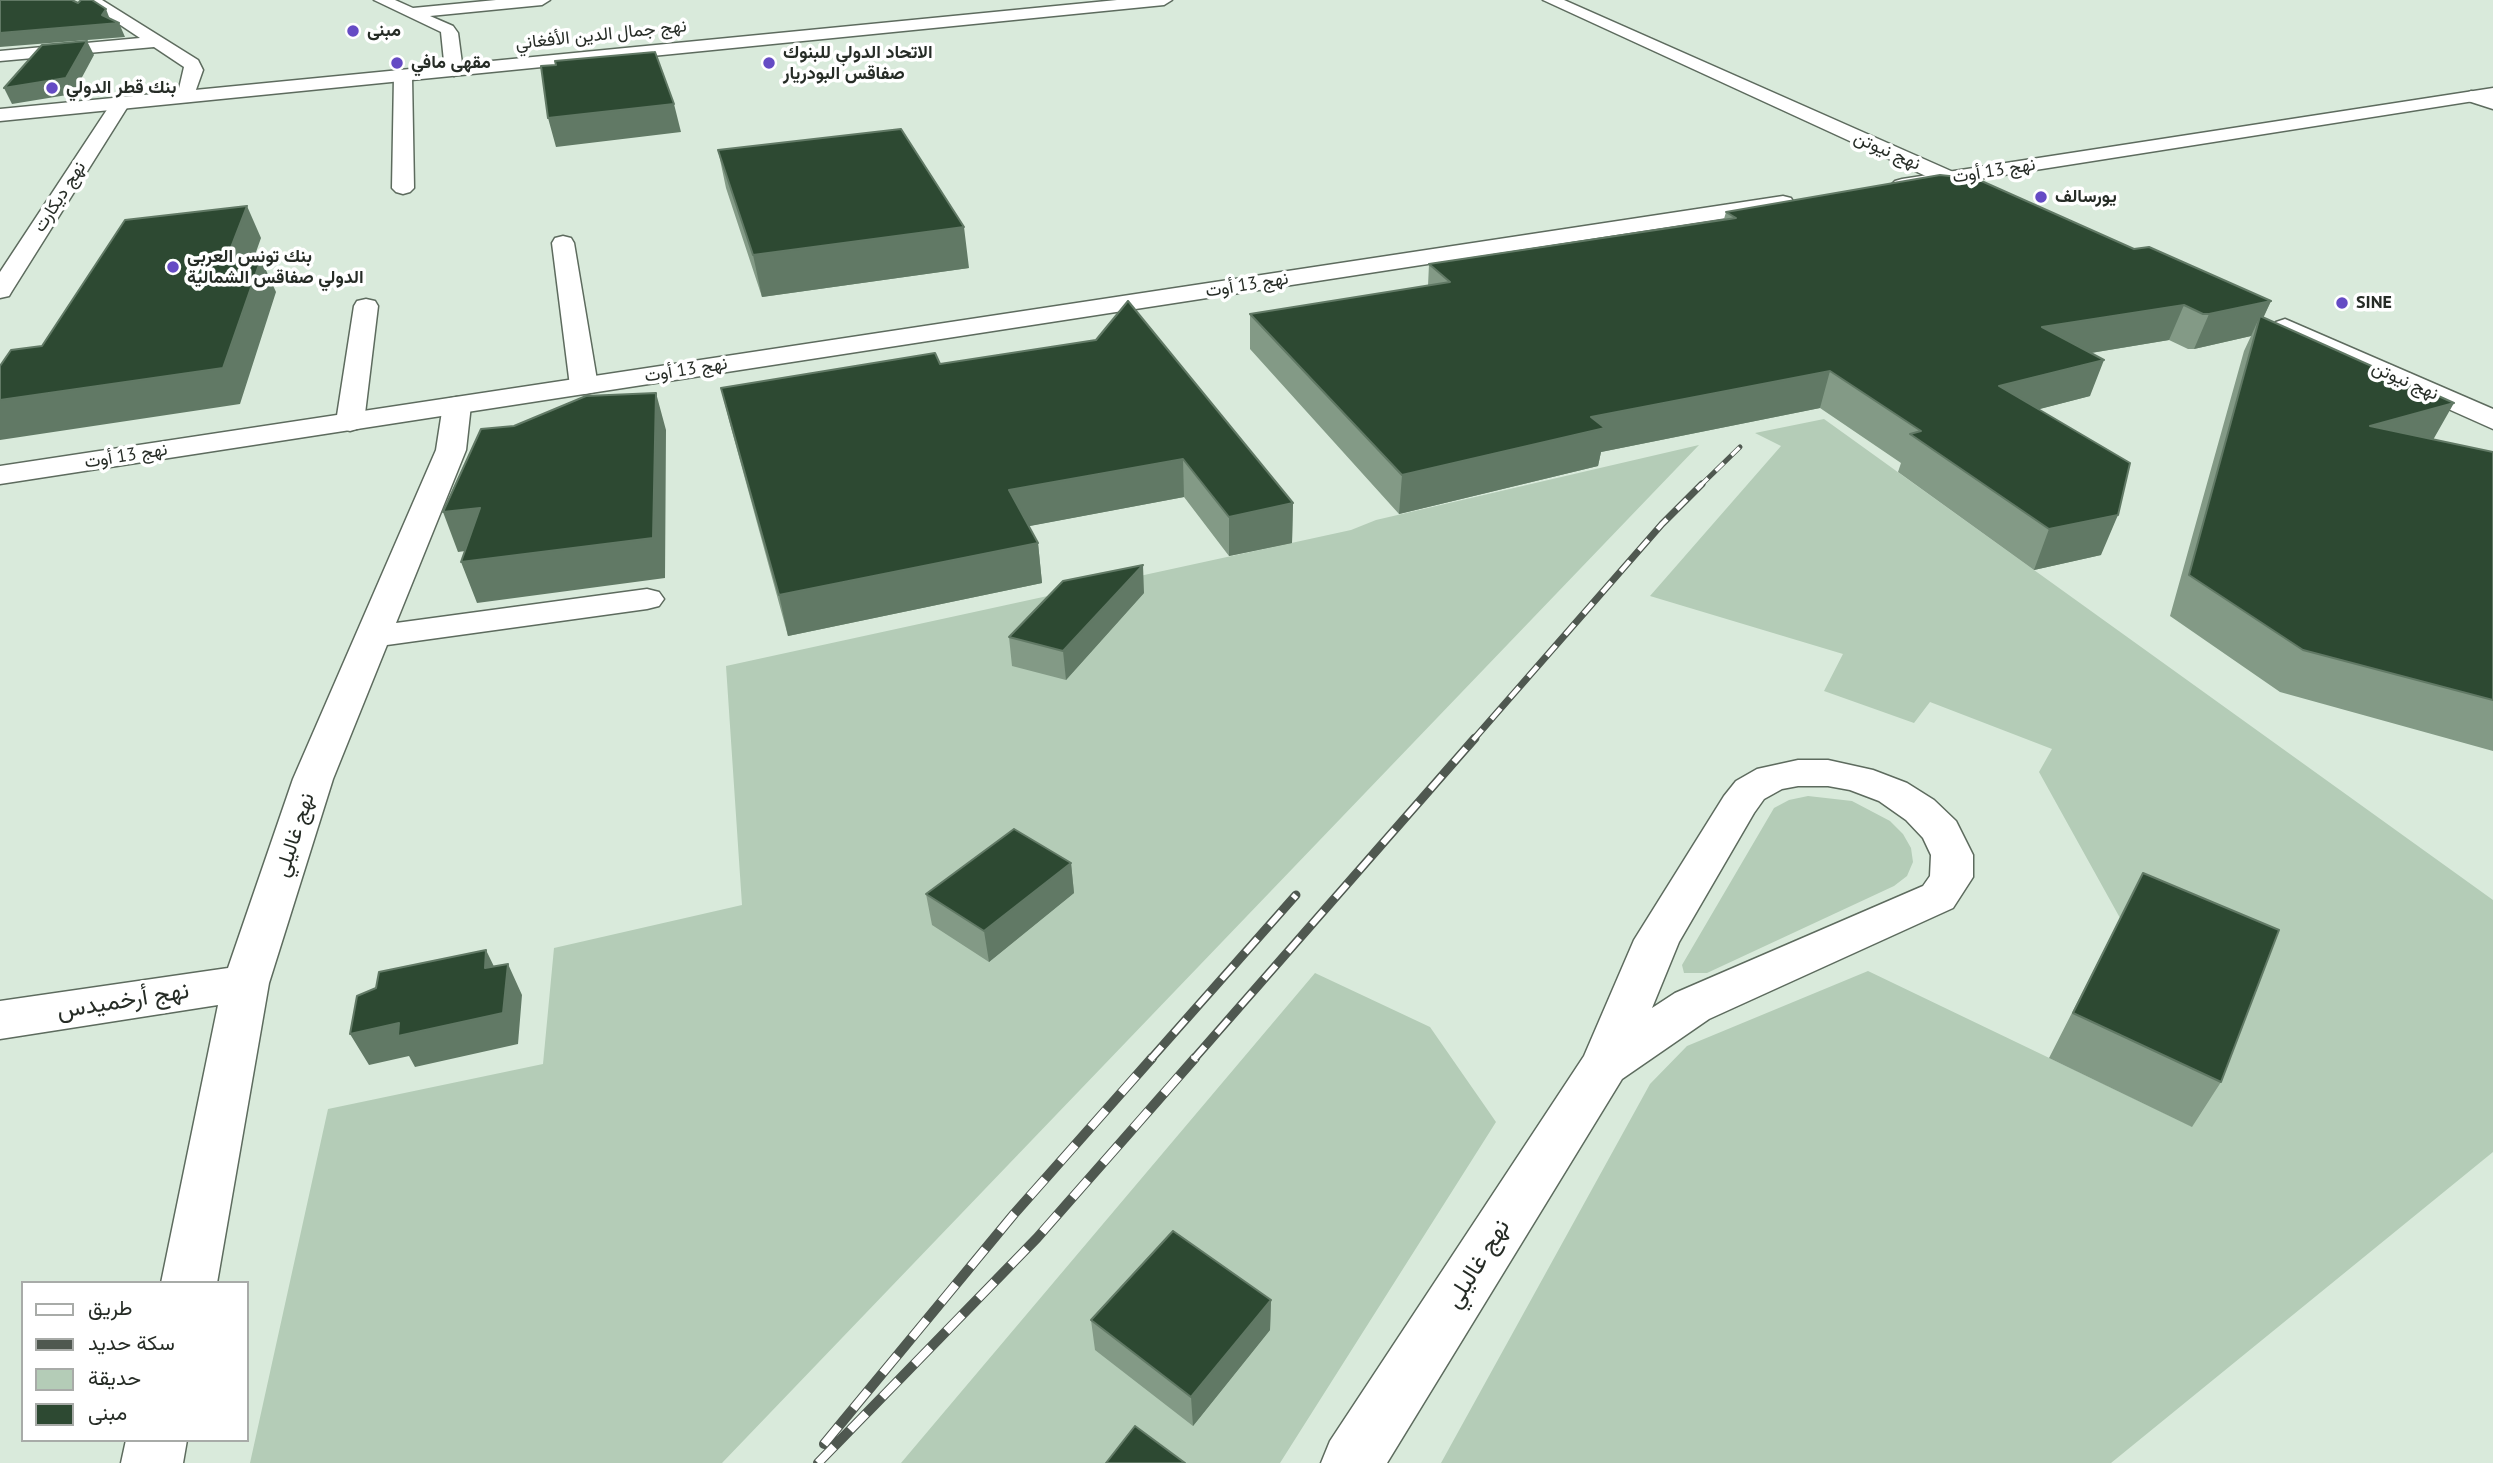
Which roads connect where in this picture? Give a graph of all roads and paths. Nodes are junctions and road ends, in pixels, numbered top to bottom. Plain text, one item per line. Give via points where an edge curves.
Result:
1 (91, 0) edge
2 (382, 0) edge
3 (542, 0) edge
4 (1164, 0) edge
5 (1550, 0) edge
6 (411, 13) junction
7 (156, 41) junction
8 (0, 56) edge
9 (454, 71) junction
10 (402, 76) junction
11 (186, 97) junction
12 (2486, 97) edge
13 (121, 103) junction
14 (0, 115) edge
15 (1948, 178) junction
16 (1884, 187) edge
17 (403, 188) dead end
18 (1806, 199) edge
19 (2011, 206) edge
20 (563, 243) dead end
21 (0, 291) edge
22 (366, 306) dead end
23 (2265, 318) edge
24 (584, 386) junction
25 (457, 405) junction
26 (2493, 419) edge
27 (351, 422) junction
28 (0, 475) edge
29 (646, 598) dead end
30 (371, 637) junction
31 (246, 983) junction
32 (0, 1020) edge
33 (1605, 1065) junction
34 (189, 1281) edge
35 (157, 1442) edge
36 (152, 1463) edge
37 (1352, 1463) edge

1 - 7 street
2 - 6 street
3 - 6 street
4 - 9 street, نهج جمال الدين الأفغاني
5 - 15 street, نهج نيوتن
6 - 9 street via 450,33
7 - 8 street
7 - 11 street via 194,66
9 - 10 street, نهج جمال الدين الأفغاني
10 - 11 street, نهج جمال الدين الأفغاني
10 - 17 street
11 - 13 street, نهج جمال الدين الأفغاني
12 - 15 street, نهج 13 أوت
13 - 14 street, نهج جمال الدين الأفغاني
13 - 21 street, نهج ديكارت
15 - 16 street, نهج 13 أوت
15 - 19 street, نهج نيوتن
18 - 24 street, نهج 13 أوت
20 - 24 street
22 - 27 street
23 - 26 street, نهج نيوتن
24 - 25 street, نهج 13 أوت
25 - 27 street, نهج 13 أوت
25 - 30 street, نهج غاليلي via 451,450
27 - 28 street, نهج 13 أوت
29 - 30 street
30 - 31 street, نهج غاليلي via 313,779
31 - 32 street, نهج أرخميدس
31 - 34 street, نهج غاليلي
33 - 33 street via 1692,1006 1938,897 1951,877 1952,855 1941,831 1892,792 1828,772 1771,778 1750,790 1657,940
33 - 37 street, نهج غاليلي
35 - 36 street

